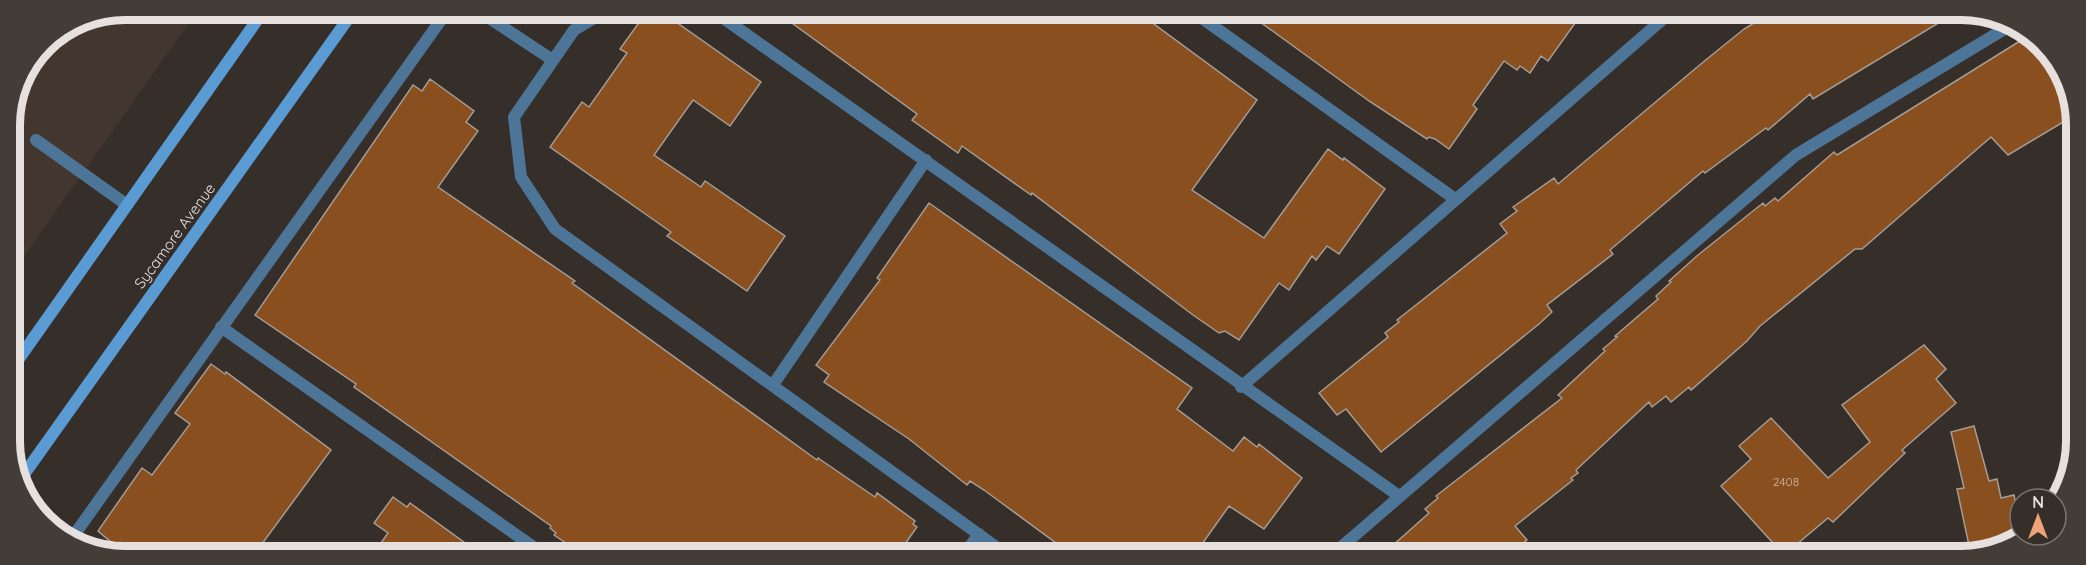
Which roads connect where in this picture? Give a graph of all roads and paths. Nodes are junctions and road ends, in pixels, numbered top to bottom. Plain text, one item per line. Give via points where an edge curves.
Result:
1 (257, 20) edge
2 (347, 20) edge
3 (441, 20) edge
4 (492, 20) edge
5 (590, 20) edge
6 (726, 20) edge
7 (1205, 20) edge
8 (1658, 20) edge
9 (2005, 29) edge
10 (551, 59) junction
11 (36, 140) dead end
12 (926, 160) junction
13 (1455, 199) junction
14 (127, 205) junction
15 (221, 327) junction
16 (20, 357) edge
17 (773, 385) junction
18 (1241, 387) junction
19 (25, 473) edge
20 (1399, 496) junction
21 (76, 533) edge
22 (979, 534) junction
23 (1343, 545) edge
24 (532, 546) edge
25 (970, 546) edge
26 (995, 546) edge

1 - 14 main road
2 - 19 main road, Sycamore Avenue
3 - 15 lane
4 - 10 lane
5 - 10 lane via 574,30
6 - 12 lane
7 - 13 lane
8 - 13 lane
9 - 20 lane via 1796,155
10 - 17 lane via 514,117 521,177 555,229
11 - 14 lane
12 - 17 lane
12 - 18 lane
13 - 18 lane
14 - 16 main road
15 - 21 lane
15 - 24 lane
17 - 22 lane
18 - 20 lane
20 - 23 lane
22 - 25 lane
22 - 26 lane

